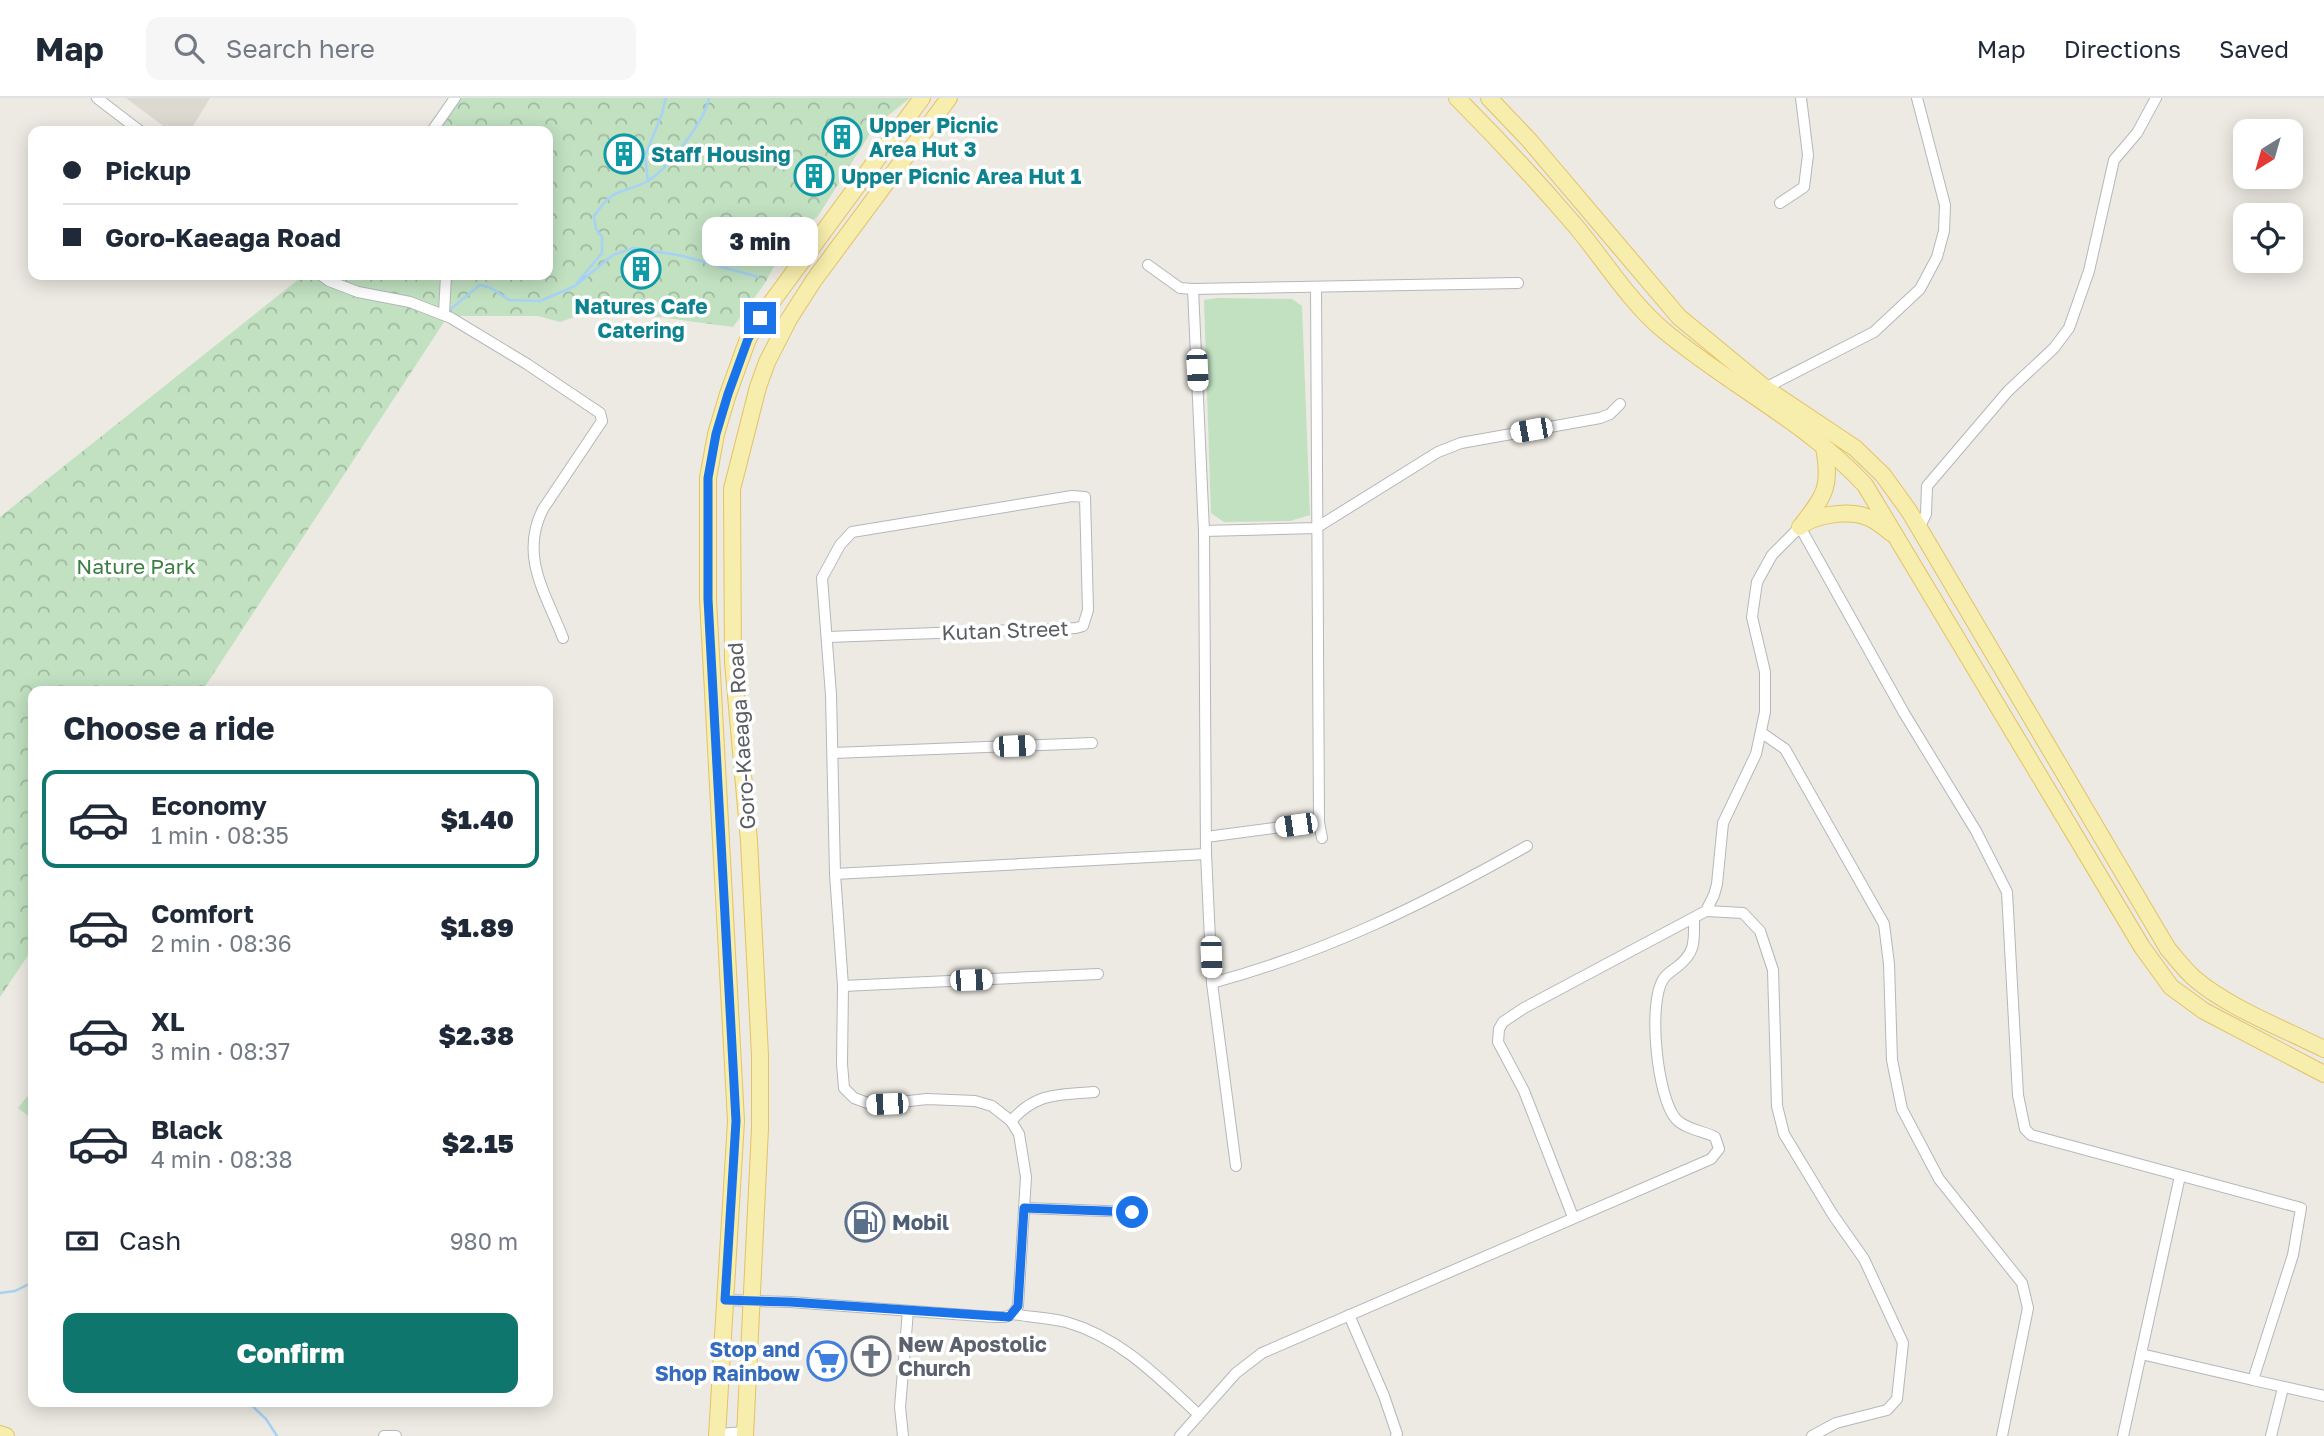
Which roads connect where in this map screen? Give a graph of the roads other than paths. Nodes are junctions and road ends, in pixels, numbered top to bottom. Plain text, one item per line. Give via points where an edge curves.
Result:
1 (97, 98) edge
2 (455, 98) edge
3 (922, 98) edge
4 (949, 98) edge
5 (1457, 98) edge
6 (1489, 98) edge
7 (1801, 98) edge
8 (1917, 98) edge
9 (2157, 98) edge
10 (133, 126) edge
11 (435, 126) edge
12 (1780, 203) dead end
13 (1148, 265) dead end
14 (327, 280) edge
15 (446, 280) edge
16 (1518, 283) dead end
17 (1316, 288) junction
18 (1193, 289) junction
19 (444, 314) junction
20 (1766, 388) junction
21 (1620, 404) dead end
22 (1824, 447) junction
23 (1800, 527) junction
24 (1316, 528) junction
25 (1919, 528) junction
26 (1204, 531) junction
27 (1898, 539) junction
28 (828, 637) junction
29 (563, 638) dead end
30 (1762, 733) junction
31 (1092, 743) dead end
32 (832, 753) junction
33 (1319, 822) junction
34 (1206, 837) junction
35 (1321, 838) dead end
36 (1527, 846) dead end
37 (1206, 854) junction
38 (835, 874) junction
39 (1706, 911) junction
40 (1694, 919) junction
41 (1098, 974) dead end
42 (1212, 983) junction
43 (843, 986) junction
44 (2324, 1049) edge
45 (2324, 1074) edge
46 (1094, 1092) dead end
47 (1011, 1121) junction
48 (1236, 1166) dead end
49 (2180, 1176) junction
50 (1024, 1208) junction
51 (1132, 1212) dead end
52 (1573, 1217) junction
53 (725, 1300) junction
54 (752, 1301) junction
55 (908, 1311) junction
56 (1013, 1314) junction
57 (1349, 1315) junction
58 (2141, 1354) junction
59 (2253, 1380) junction
60 (2283, 1388) junction
61 (2324, 1396) edge
62 (1199, 1415) junction
63 (0, 1434) edge
64 (745, 1434) edge
65 (717, 1435) edge
66 (6, 1436) edge
67 (384, 1436) edge
68 (396, 1436) edge
69 (904, 1436) edge
70 (1180, 1436) edge
71 (1396, 1436) edge
72 (1812, 1436) edge
73 (2002, 1436) edge
74 (2123, 1436) edge
75 (2270, 1436) edge

1 - 10 street
2 - 11 street
3 - 53 main road, Goro-Kaeaga Road via 748,339 716,434 708,478 708,599 736,1121
4 - 54 main road, Goro-Kaeaga Road via 789,319 758,387 732,489 733,662 749,841 760,1055
5 - 22 main road via 1573,223 1661,328
6 - 20 main road via 1669,306
7 - 12 street via 1808,155 1804,187
8 - 20 street via 1945,205 1937,257 1920,289 1874,332
9 - 25 street via 2137,133 2114,160 2089,271 2069,328 1927,486 1926,514
13 - 18 street via 1180,288
14 - 19 street
15 - 19 street
16 - 17 street
17 - 18 street
17 - 24 street
18 - 26 street
19 - 29 street via 602,416 536,523 534,567
20 - 25 main road via 1868,460
21 - 24 street via 1600,418 1450,447
22 - 23 main road via 1829,473 1826,488
22 - 27 main road via 1865,485
23 - 27 main road via 1809,520 1855,514 1876,521
23 - 30 street via 1763,568 1753,599 1752,617 1767,690
23 - 49 street via 2007,892 2018,1095 2025,1129 2031,1135
24 - 26 street
24 - 33 street
25 - 44 main road via 2168,949 2212,992
26 - 34 street
27 - 45 main road via 2142,947 2171,987 2204,1011
28 - 28 street, Kutan Street via 822,578 852,532 1085,497 1088,610 1083,626
28 - 32 street
30 - 39 street via 1723,823 1717,884
30 - 73 street via 1785,749 1884,924 1892,1060 1902,1109 1939,1179 2022,1283 2028,1308
31 - 32 street
32 - 38 street
33 - 34 street
33 - 35 street
34 - 37 street
36 - 42 street via 1357,934
37 - 38 street
37 - 42 street
38 - 43 street
39 - 40 street
39 - 72 street via 1743,914 1760,931 1773,970 1777,1107 1784,1134 1832,1215 1864,1258 1903,1343 1897,1399 1887,1410 1836,1423
40 - 52 street via 1524,1008 1499,1029 1498,1042 1524,1091
40 - 52 street via 1693,949 1664,978 1657,998 1657,1045 1665,1098 1676,1119 1715,1137 1719,1149 1711,1159
41 - 43 street
42 - 48 street
43 - 47 street via 842,1078 850,1096 873,1105 927,1099 975,1101
46 - 47 street via 1046,1096 1025,1106
47 - 50 street via 1025,1163
49 - 58 street
49 - 59 street via 2301,1208 2293,1255
50 - 51 street
50 - 56 street via 1018,1306
52 - 57 street
53 - 54 street
53 - 65 main road, Goro-Kaeaga Road
54 - 55 street
54 - 64 main road, Goro-Kaeaga Road
55 - 56 street via 994,1317
55 - 69 street via 900,1407
56 - 62 street via 1064,1322 1111,1340 1147,1366
57 - 62 street via 1262,1353 1236,1373
57 - 71 street
58 - 59 street
58 - 74 street
59 - 60 street
60 - 61 street
60 - 75 street
62 - 70 street
63 - 66 main road
64 - 65 street
67 - 68 street

